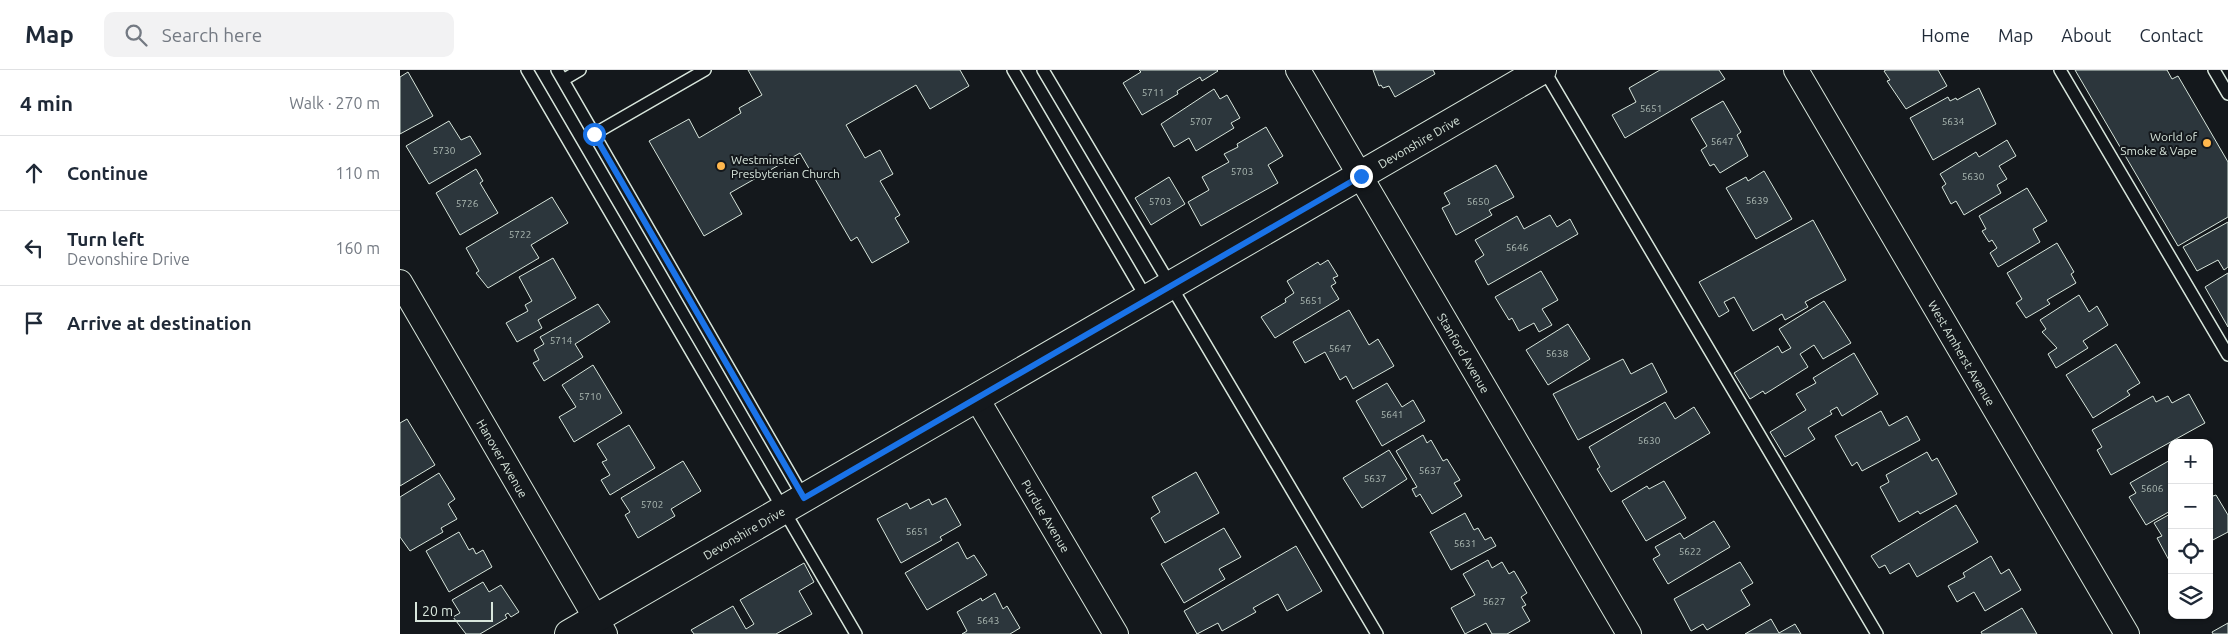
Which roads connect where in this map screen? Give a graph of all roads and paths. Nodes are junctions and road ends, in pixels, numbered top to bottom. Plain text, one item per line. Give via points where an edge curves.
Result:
1 (527, 70) edge
2 (580, 70) edge
3 (705, 70) edge
4 (1013, 70) edge
5 (1043, 70) edge
6 (1298, 70) edge
7 (1543, 70) edge
8 (1796, 70) edge
9 (2060, 70) edge
10 (2214, 70) edge
11 (560, 75) edge
12 (2228, 94) edge
13 (594, 134) junction
14 (1361, 176) junction
15 (400, 282) edge
16 (1159, 292) junction
17 (2228, 355) edge
18 (976, 397) junction
19 (794, 504) junction
20 (600, 626) edge
21 (569, 634) edge
22 (856, 634) edge
23 (1116, 634) edge
24 (1377, 634) edge
25 (1629, 634) edge
26 (1877, 634) edge
27 (2127, 634) edge

1 - 19 lane
2 - 11 lane
3 - 13 lane
4 - 16 lane
5 - 16 lane
6 - 14 street, Stanford Avenue
7 - 14 street, Devonshire Drive
7 - 26 lane
8 - 27 street, West Amherst Avenue
9 - 17 lane
10 - 12 lane
11 - 13 lane
13 - 19 lane
14 - 16 street, Devonshire Drive
14 - 25 street, Stanford Avenue
15 - 20 street, Hanover Avenue
16 - 18 street, Devonshire Drive
16 - 24 lane
18 - 19 street, Devonshire Drive
18 - 23 street, Purdue Avenue
19 - 20 street, Devonshire Drive
19 - 22 lane
20 - 21 street, Devonshire Drive

